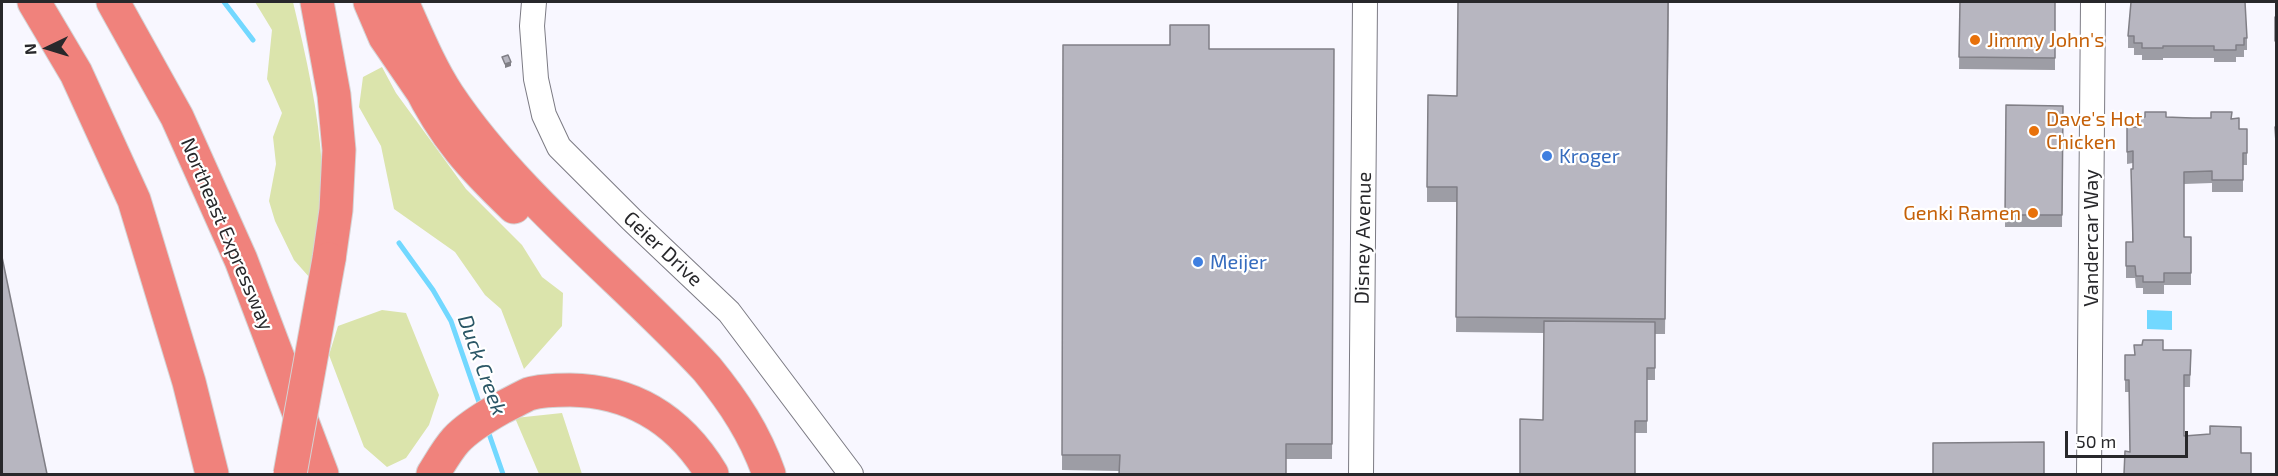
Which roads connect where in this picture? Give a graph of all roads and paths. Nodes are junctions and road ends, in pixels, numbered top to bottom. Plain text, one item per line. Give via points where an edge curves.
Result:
1 (34, 2) edge
2 (113, 2) edge
3 (308, 2) edge
4 (317, 2) edge
5 (370, 2) edge
6 (382, 2) edge
7 (402, 2) edge
8 (534, 2) edge
9 (1365, 2) edge
10 (2093, 2) edge
11 (424, 94) junction
12 (334, 95) junction
13 (212, 474) edge
14 (290, 474) edge
15 (322, 474) edge
16 (433, 474) edge
17 (712, 474) edge
18 (746, 474) edge
19 (769, 474) edge
20 (851, 474) edge
21 (1361, 474) edge
22 (2089, 474) edge

1 - 13 highway via 76,73 134,200 189,382
2 - 15 highway, Northeast Expressway via 177,117 232,239
3 - 12 highway
4 - 12 highway
5 - 11 highway via 385,37
6 - 11 highway
7 - 19 highway via 448,94 474,130 505,167 707,369 748,426
8 - 20 street, Geier Drive via 536,79 544,115 559,147 729,312
9 - 21 street, Disney Avenue
10 - 22 street, Vandercar Way
11 - 18 highway via 448,137 475,169 682,369 726,430
12 - 14 highway, bridge via 339,150 336,210
16 - 17 highway via 468,429 530,394 560,390 590,390 621,397 652,411 681,432

